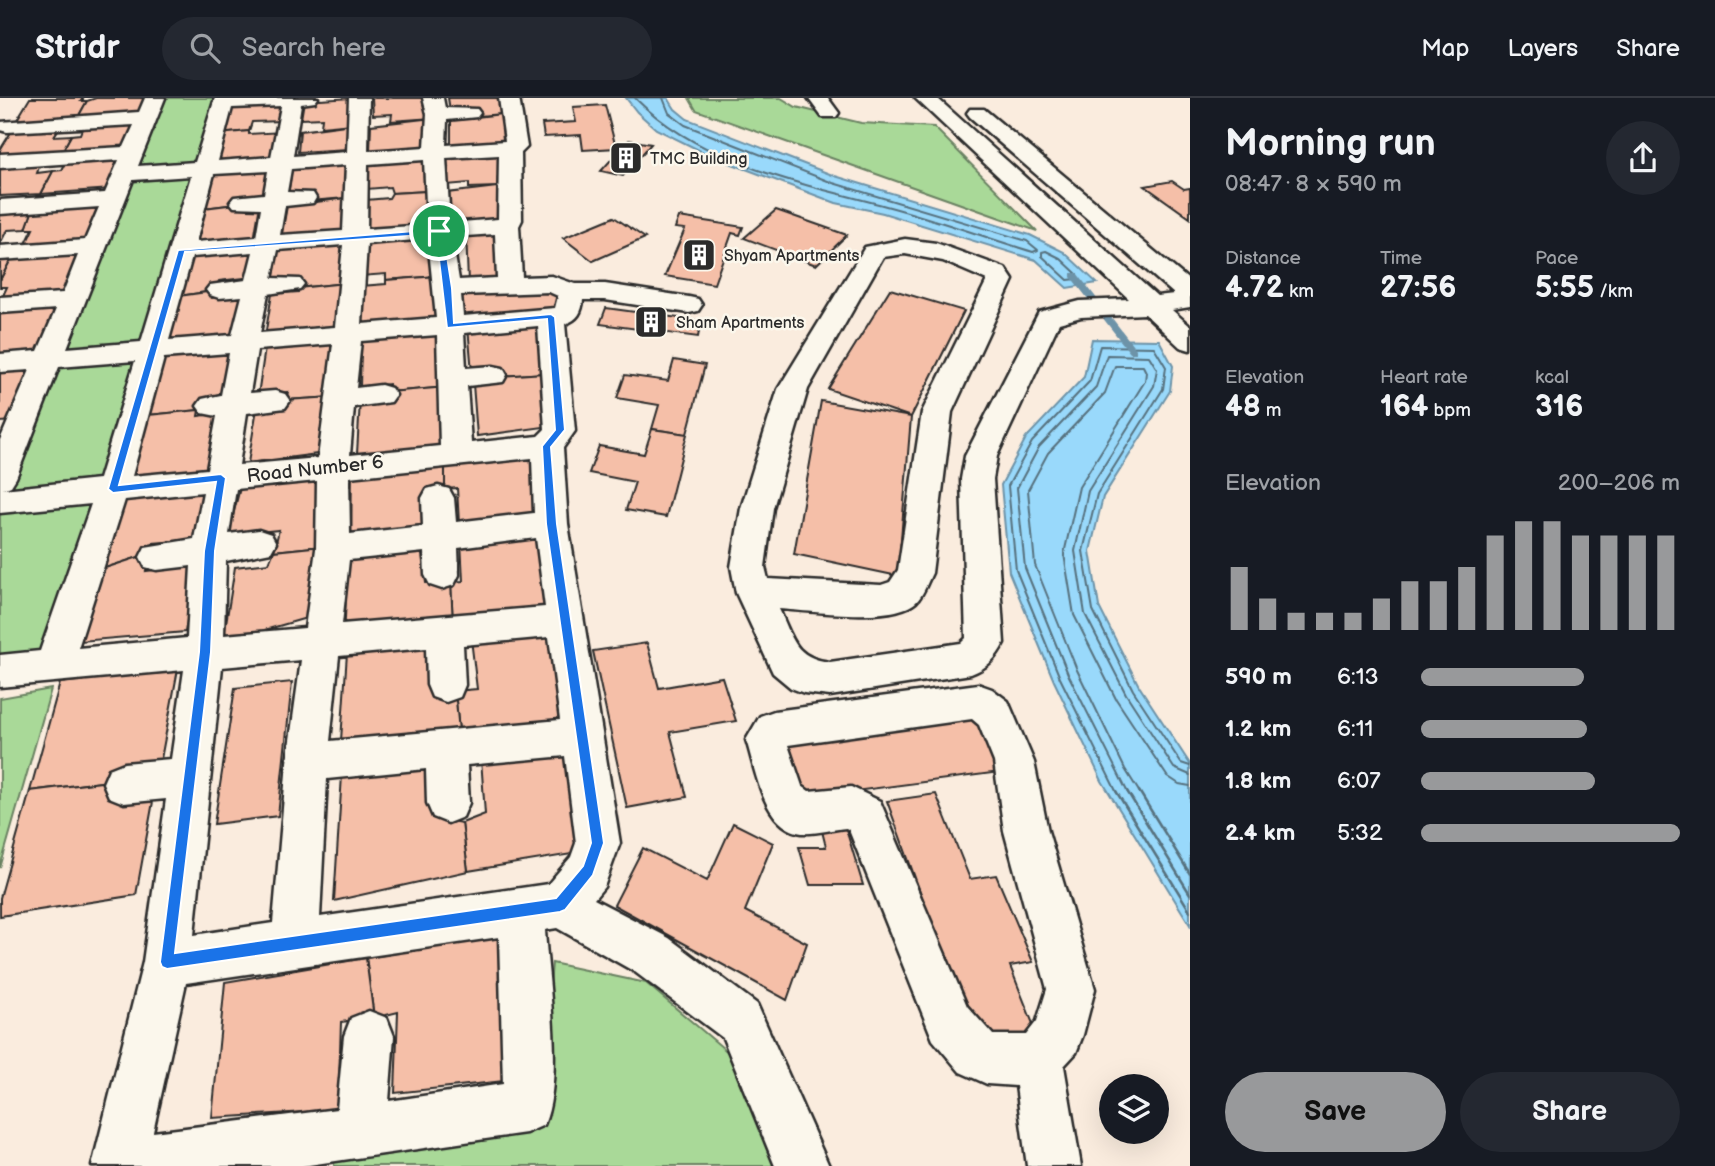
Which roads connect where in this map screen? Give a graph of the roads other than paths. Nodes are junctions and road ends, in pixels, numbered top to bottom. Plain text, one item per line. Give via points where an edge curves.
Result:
1 (297, 98) edge
2 (359, 98) edge
3 (509, 98) edge
4 (925, 98) edge
5 (961, 98) edge
6 (224, 101) edge
7 (435, 106) edge
8 (978, 107) edge
9 (151, 108) edge
10 (470, 113) dead end
11 (949, 121) junction
12 (7, 122) edge
13 (311, 123) dead end
14 (277, 125) junction
15 (516, 147) junction
16 (435, 154) junction
17 (0, 162) edge
18 (128, 163) junction
19 (281, 163) junction
20 (203, 169) junction
21 (362, 181) junction
22 (1064, 181) junction
23 (464, 187) dead end
24 (437, 188) junction
25 (304, 198) dead end
26 (114, 199) junction
27 (274, 200) junction
28 (242, 202) dead end
29 (0, 207) edge
30 (507, 226) junction
31 (439, 231) junction
32 (354, 236) junction
33 (267, 243) junction
34 (9, 246) edge
35 (94, 247) junction
36 (182, 250) junction
37 (1159, 252) dead end
38 (291, 284) dead end
39 (257, 286) junction
40 (510, 286) junction
41 (448, 288) junction
42 (219, 290) dead end
43 (571, 292) junction
44 (1190, 297) edge
45 (73, 300) junction
46 (0, 305) edge
47 (689, 305) dead end
48 (1146, 306) junction
49 (551, 317) junction
50 (450, 326) junction
51 (346, 334) junction
52 (1190, 341) edge
53 (244, 344) junction
54 (152, 351) junction
55 (47, 359) junction
56 (0, 363) edge
57 (493, 375) dead end
58 (453, 378) junction
59 (381, 395) dead end
60 (340, 398) junction
61 (275, 401) dead end
62 (221, 406) junction
63 (547, 446) junction
64 (456, 455) junction
65 (333, 466) junction
66 (0, 478) edge
67 (221, 478) junction
68 (113, 489) junction
69 (438, 498) dead end
70 (0, 500) edge
71 (551, 524) junction
72 (440, 538) junction
73 (259, 543) dead end
74 (333, 549) junction
75 (209, 551) junction
76 (156, 557) dead end
77 (442, 575) dead end
78 (754, 593) junction
79 (565, 620) junction
80 (444, 631) junction
81 (320, 641) junction
82 (205, 652) junction
83 (53, 668) junction
84 (0, 671) edge
85 (446, 685) dead end
86 (582, 736) junction
87 (446, 747) junction
88 (307, 762) junction
89 (190, 777) junction
90 (124, 783) dead end
91 (448, 803) dead end
92 (540, 908) junction
93 (295, 943) junction
94 (167, 962) junction
95 (369, 1036) dead end
96 (1038, 1059) junction
97 (361, 1132) junction
98 (242, 1157) edge
99 (119, 1165) edge
100 (802, 1166) edge
101 (1054, 1166) edge

1 - 6 street
1 - 14 street
2 - 21 street via 366,119
3 - 15 street
4 - 11 street
5 - 8 street
6 - 20 street
7 - 10 street
7 - 16 street
8 - 11 street
8 - 22 street
9 - 12 street via 70,127
9 - 18 street
11 - 48 street
13 - 14 street
14 - 19 street
15 - 16 street
15 - 30 street via 510,151
16 - 21 street
16 - 24 street
17 - 18 street
18 - 20 street
18 - 26 street
19 - 20 street
19 - 21 street
19 - 27 street
20 - 36 street
21 - 32 street
22 - 37 street
22 - 44 street
23 - 24 street
24 - 31 street
25 - 27 street
26 - 29 street
26 - 35 street
27 - 28 street
27 - 33 street
30 - 31 street
30 - 40 street
31 - 32 street
31 - 41 street
32 - 33 street
32 - 51 street via 368,279
33 - 36 street
33 - 39 street
34 - 35 street
35 - 45 street
36 - 54 street
38 - 39 street
39 - 42 street
39 - 53 street
40 - 41 street
40 - 43 street via 552,284
41 - 50 street
43 - 47 street via 605,292
43 - 49 street via 569,310
44 - 48 street
45 - 46 street
45 - 55 street
48 - 52 street
48 - 78 street via 1080,309 1048,318 981,456 977,479 985,643 971,658 830,679 804,676 786,662
49 - 50 street
49 - 63 street via 560,430
50 - 51 street
50 - 58 street
51 - 53 street
51 - 60 street
53 - 54 street
53 - 62 street
54 - 55 street
54 - 68 street
55 - 56 street
55 - 66 street
57 - 58 street
58 - 64 street
59 - 60 street
60 - 65 street
61 - 62 street
62 - 67 street
63 - 64 street, Road Number 6
63 - 71 street
64 - 65 street, Road Number 6
65 - 67 street, Road Number 6
65 - 74 street
67 - 68 street, Road Number 6
67 - 75 street
68 - 70 street, Road Number 6
68 - 83 street
69 - 72 street
71 - 72 street
71 - 79 street
72 - 74 street
72 - 77 street
73 - 75 street
74 - 81 street
75 - 76 street
75 - 82 street
78 - 78 street via 748,566 757,508 793,389 874,252 911,245 996,273 1000,280 996,290 937,412 915,573 903,592 884,600
79 - 80 street
79 - 86 street
80 - 81 street
80 - 85 street
81 - 82 street
81 - 88 street
82 - 83 street
82 - 89 street
83 - 84 street
86 - 87 street
86 - 92 street via 598,843 588,871
87 - 88 street
87 - 91 street
88 - 93 street
89 - 90 street
89 - 94 street
92 - 93 street
92 - 97 street via 526,1107
92 - 100 street via 652,955 740,1021
93 - 94 street
94 - 99 street
95 - 97 street
96 - 96 street via 1058,1035 1071,989 1026,831 1014,762 994,713 978,701 774,729 766,740 786,799 802,812 851,807 865,817 950,1023 965,1046 993,1063
96 - 101 street
97 - 98 street
98 - 99 street

